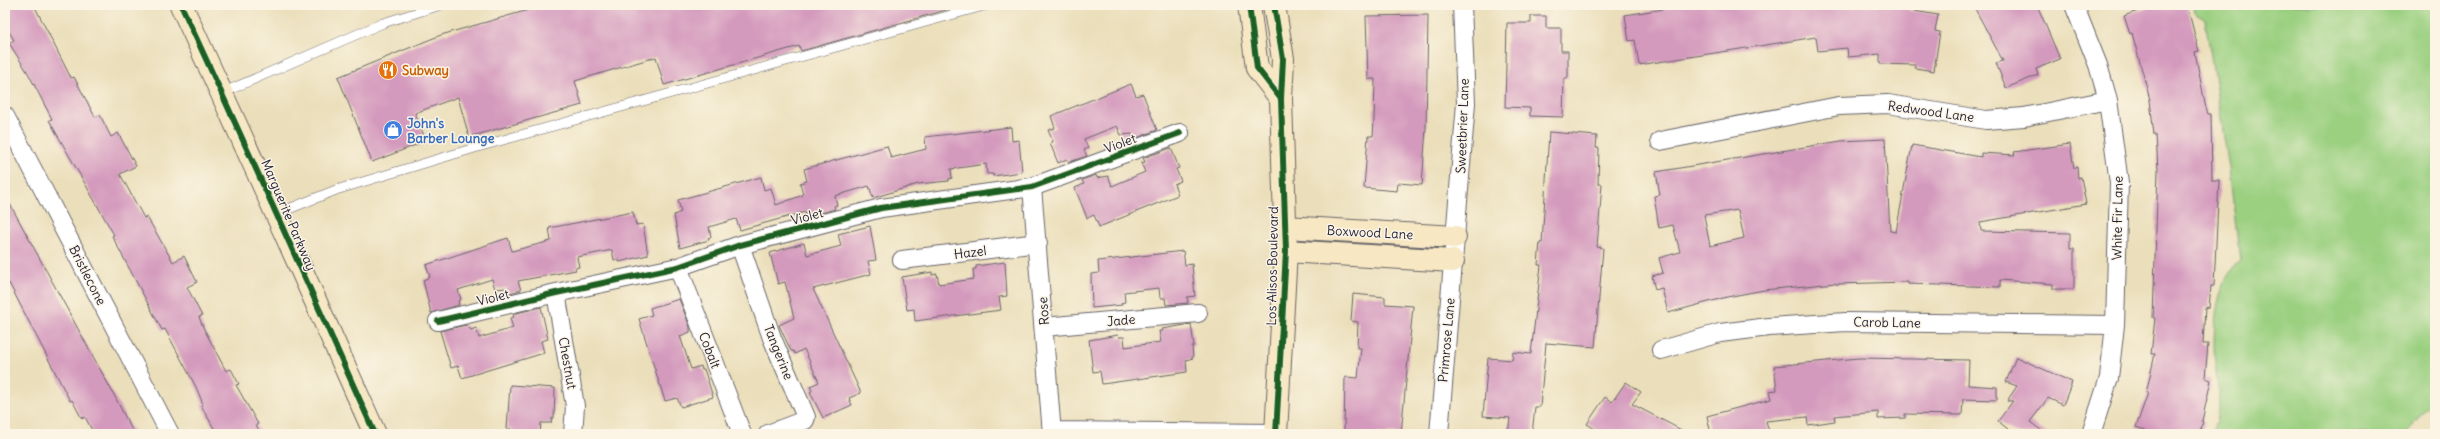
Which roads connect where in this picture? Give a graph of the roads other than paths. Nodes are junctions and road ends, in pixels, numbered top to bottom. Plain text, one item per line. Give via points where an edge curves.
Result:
1 (181, 5) edge
2 (441, 5) edge
3 (987, 5) edge
4 (1249, 5) edge
5 (1274, 5) edge
6 (1462, 5) edge
7 (2074, 5) edge
8 (222, 93) junction
9 (1281, 99) junction
10 (2108, 100) junction
11 (5, 116) edge
12 (1180, 133) dead end
13 (1660, 141) dead end
14 (1032, 187) junction
15 (276, 214) junction
16 (1285, 228) junction
17 (1038, 243) junction
18 (740, 245) junction
19 (1454, 248) junction
20 (1286, 251) junction
21 (902, 260) dead end
22 (678, 267) junction
23 (556, 293) junction
24 (1198, 313) dead end
25 (438, 322) dead end
26 (2115, 325) junction
27 (1044, 327) junction
28 (1661, 350) dead end
29 (1052, 433) edge
30 (1276, 433) edge
31 (170, 434) edge
32 (375, 434) edge
33 (574, 434) edge
34 (742, 434) edge
35 (768, 434) edge
36 (1438, 434) edge
37 (2091, 434) edge

1 - 8 main road, Marguerite Parkway
2 - 8 lane via 383,23
3 - 15 lane via 478,147 336,190
4 - 9 main road via 1257,68
5 - 9 main road, Los Alisos Boulevard via 1283,59
6 - 19 street, Sweetbrier Lane via 1466,103
7 - 10 street, White Fir Lane via 2098,65
8 - 15 main road, Marguerite Parkway
9 - 16 main road, Los Alisos Boulevard
10 - 13 street, Redwood Lane via 2024,117 1986,120 1888,104 1839,106
10 - 26 street, White Fir Lane via 2120,183
11 - 31 street, Bristlecone
12 - 14 street, Violet
14 - 17 street, Rose
14 - 18 street, Violet via 881,208
15 - 32 main road, Marguerite Parkway
16 - 19 main road, Boxwood Lane
16 - 20 main road, Los Alisos Boulevard
17 - 21 street, Hazel
17 - 27 street, Rose
18 - 22 street, Violet
18 - 35 street, Tangerine via 772,338 806,417 805,420
19 - 20 main road, Boxwood Lane
19 - 36 street, Primrose Lane
20 - 30 main road, Los Alisos Boulevard
22 - 23 street, Violet
22 - 34 street, Cobalt
23 - 25 street, Violet
23 - 33 street, Chestnut via 575,406
24 - 27 street, Jade
26 - 28 street, Carob Lane via 1846,322 1720,333
26 - 37 street, White Fir Lane via 2110,378
27 - 29 street, Rose
29 - 30 street

